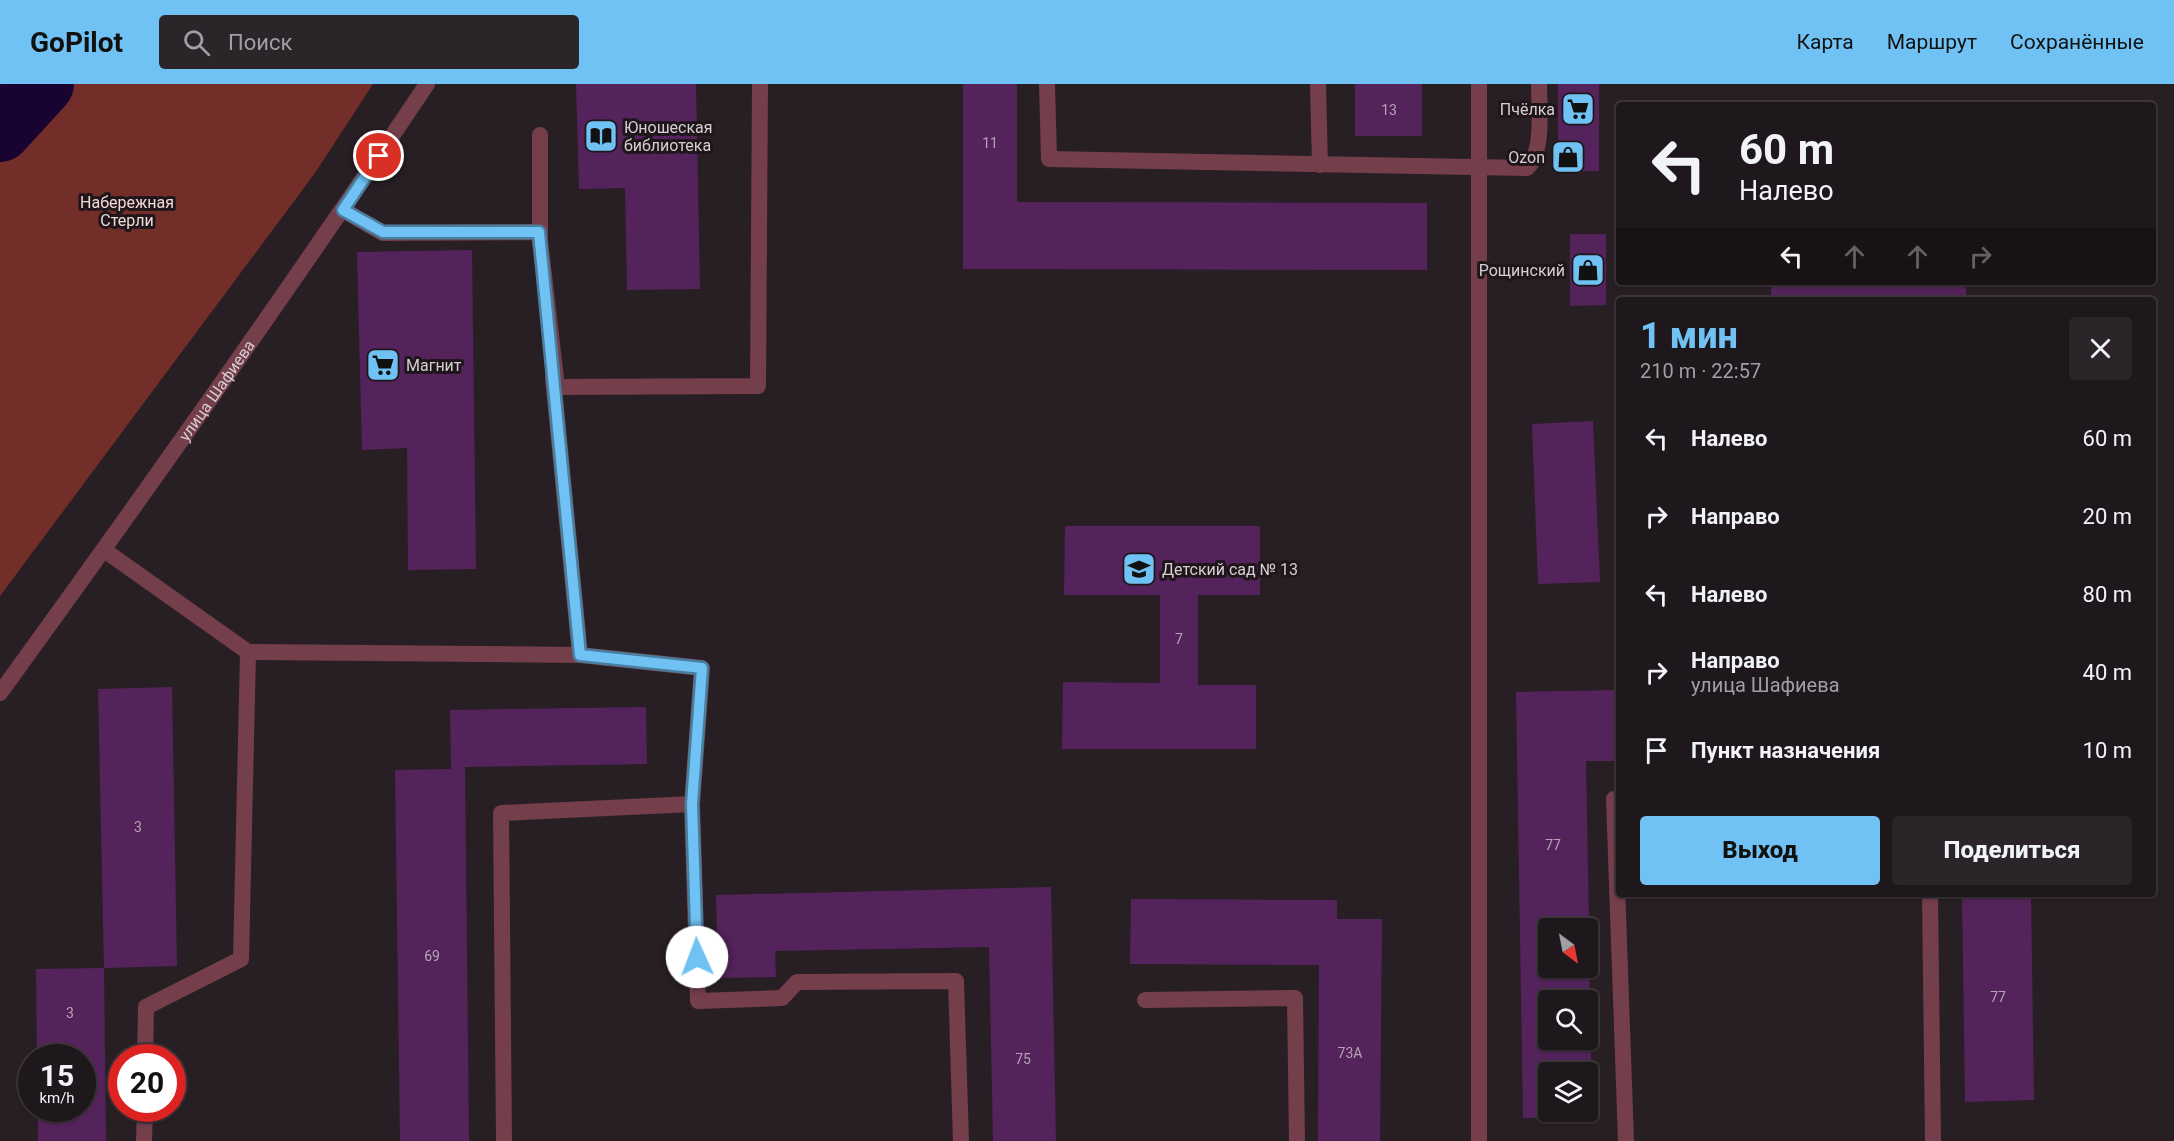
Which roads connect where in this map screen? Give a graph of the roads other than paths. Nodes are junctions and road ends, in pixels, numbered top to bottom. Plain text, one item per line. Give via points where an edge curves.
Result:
1 (427, 84) edge
2 (760, 84) edge
3 (1047, 84) edge
4 (1318, 84) edge
5 (1479, 84) edge
6 (1539, 84) edge
7 (540, 135) dead end
8 (1320, 165) junction
9 (1478, 168) junction
10 (343, 210) junction
11 (539, 232) junction
12 (104, 550) junction
13 (248, 652) junction
14 (580, 655) junction
15 (0, 693) edge
16 (1616, 799) edge
17 (692, 804) junction
18 (1616, 856) edge
19 (1617, 897) edge
20 (1930, 897) edge
21 (1145, 1000) dead end
22 (145, 1044) edge
23 (145, 1122) edge
24 (144, 1141) edge
25 (504, 1141) edge
26 (961, 1141) edge
27 (1297, 1141) edge
28 (1479, 1141) edge
29 (1626, 1141) edge
30 (1933, 1141) edge

1 - 10 street, улица Шафиева
2 - 11 street via 758,386 556,387
3 - 8 street via 1049,159
4 - 8 street
5 - 9 street
6 - 9 street via 1535,161 1527,168
7 - 11 street
8 - 9 street
9 - 28 street
10 - 11 street via 383,232
10 - 12 street, улица Шафиева
11 - 14 street
12 - 13 street
12 - 15 street, улица Шафиева
13 - 14 street
13 - 22 street via 240,959 146,1007
14 - 17 street via 702,668
16 - 18 street
17 - 25 street via 501,813
17 - 26 street via 698,1001 782,998 797,981 956,981
19 - 29 street
20 - 30 street
21 - 27 street via 1295,998
23 - 24 street

